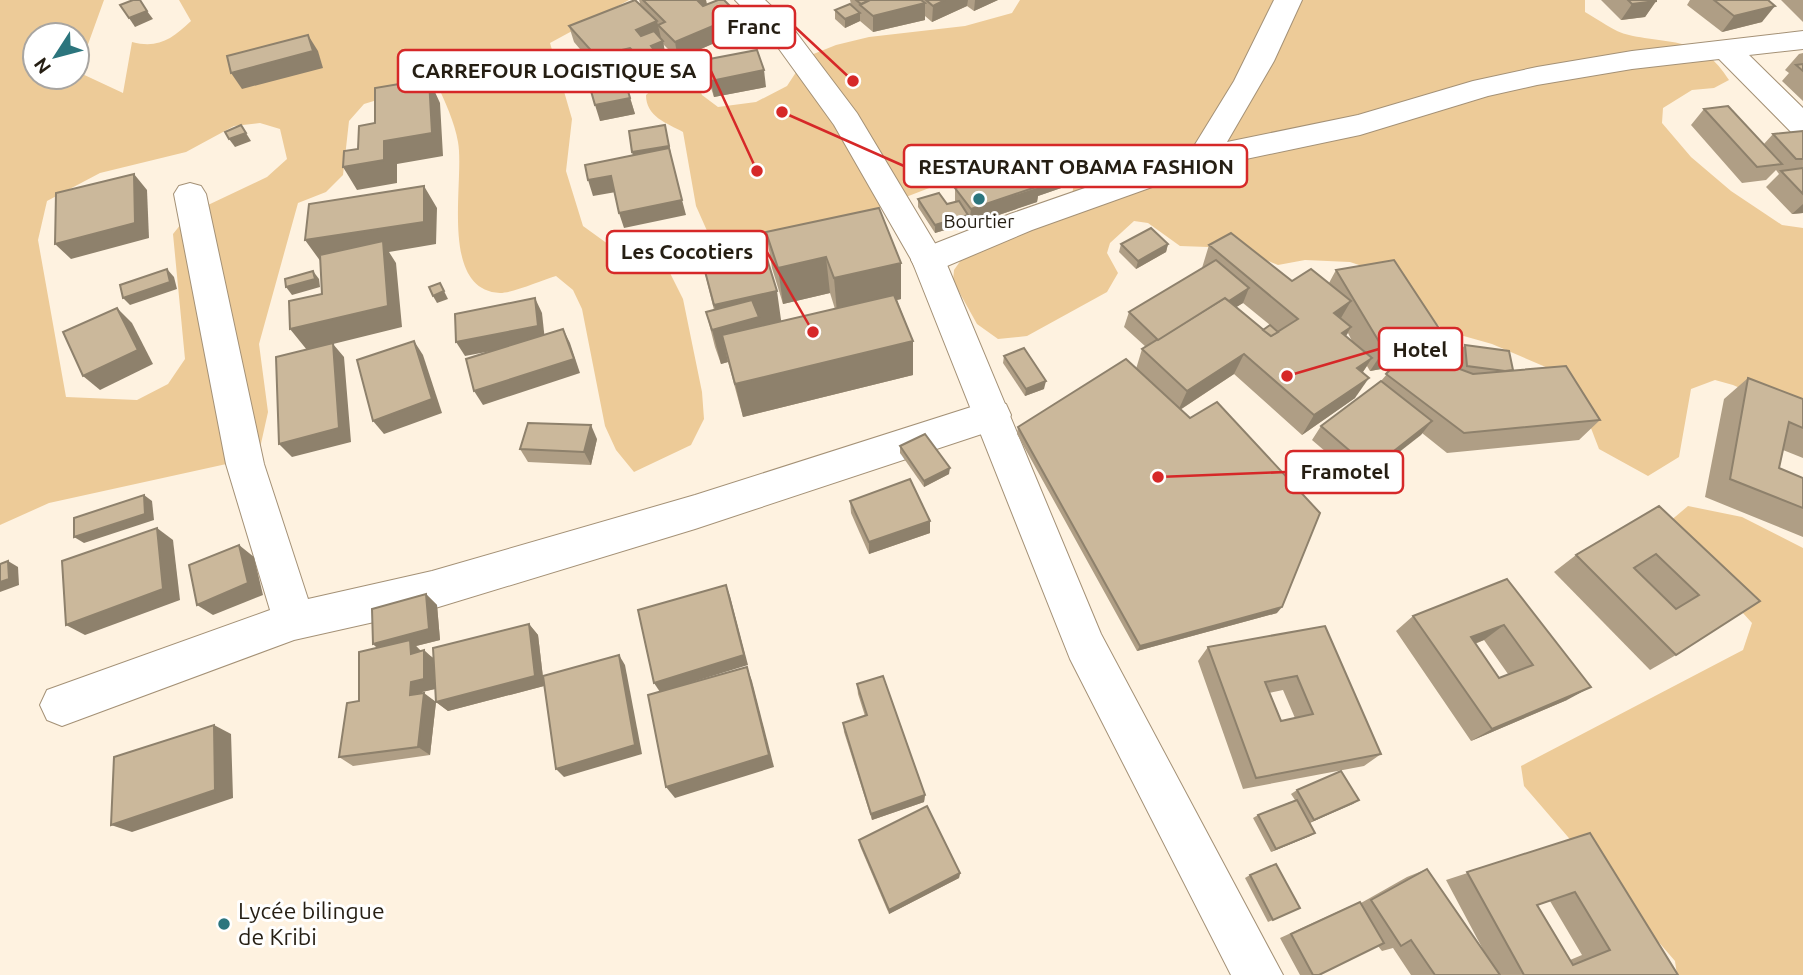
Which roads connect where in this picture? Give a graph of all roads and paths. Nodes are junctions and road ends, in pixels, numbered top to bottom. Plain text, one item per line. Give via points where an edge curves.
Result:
1 (749, 0) edge
2 (1288, 0) edge
3 (1803, 40) edge
4 (1726, 49) junction
5 (1803, 126) edge
6 (1202, 158) junction
7 (190, 194) dead end
8 (928, 260) junction
9 (993, 415) junction
10 (294, 621) junction
11 (62, 705) dead end
12 (1258, 975) edge

1 - 8 street via 779,29 846,120
2 - 6 street via 1249,82
3 - 4 street
4 - 5 street
4 - 6 street via 1537,76 1360,125
6 - 8 street
7 - 10 street via 246,464
8 - 9 street
9 - 10 street via 695,512 432,590
9 - 12 street via 1085,645
10 - 11 street

